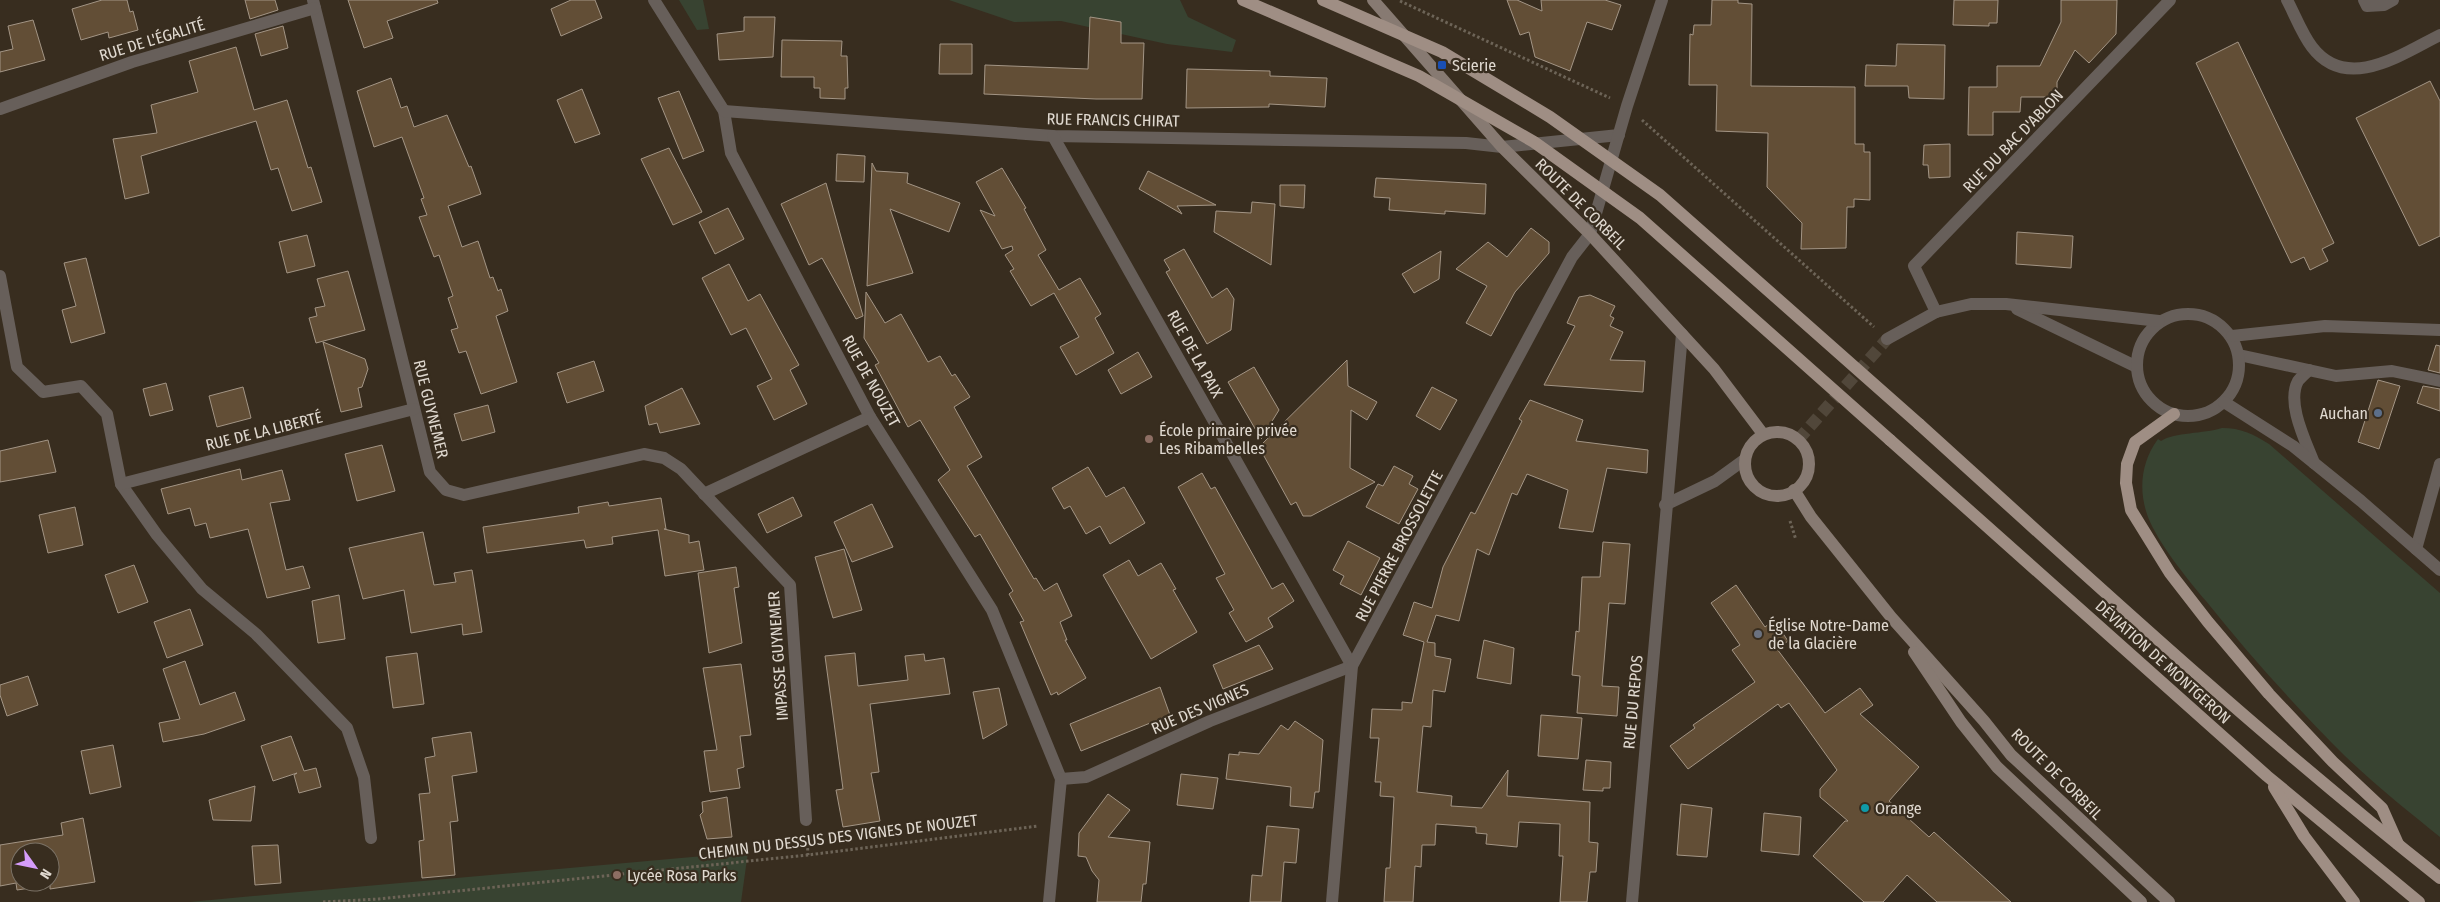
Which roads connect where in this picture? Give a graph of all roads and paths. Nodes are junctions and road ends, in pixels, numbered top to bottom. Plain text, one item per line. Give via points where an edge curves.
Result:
1 (654, 0) edge
2 (1243, 0) edge
3 (1323, 0) edge
4 (1373, 0) edge
5 (1398, 0) edge
6 (1662, 0) edge
7 (2170, 0) edge
8 (2287, 0) edge
9 (2364, 0) edge
10 (2393, 0) edge
11 (314, 4) edge
12 (2440, 35) edge
13 (1627, 106) junction
14 (0, 109) edge
15 (724, 111) junction
16 (1619, 135) junction
17 (1053, 136) junction
18 (1502, 147) junction
19 (1590, 234) junction
20 (0, 276) edge
21 (2006, 304) junction
22 (1936, 312) junction
23 (2159, 321) junction
24 (2440, 330) edge
25 (1682, 334) junction
26 (2232, 336) junction
27 (1887, 340) joint
28 (2239, 356) junction
29 (2136, 367) junction
30 (2309, 370) junction
31 (2440, 381) edge
32 (2224, 402) junction
33 (414, 409) junction
34 (2174, 414) junction
35 (870, 417) junction
36 (1763, 434) junction
37 (1744, 460) junction
38 (2314, 463) junction
39 (2440, 464) edge
40 (121, 484) junction
41 (1794, 490) junction
42 (704, 494) junction
43 (1665, 505) junction
44 (2416, 549) junction
45 (2440, 570) edge
46 (1891, 616) junction
47 (1352, 666) junction
48 (2267, 776) junction
49 (1061, 779) junction
50 (806, 820) dead end
51 (1057, 823) junction
52 (371, 838) dead end
53 (2399, 846) junction
54 (2440, 878) edge
55 (323, 902) edge
56 (1049, 902) edge
57 (1332, 902) edge
58 (1632, 902) edge
59 (2141, 902) edge
60 (2169, 902) edge
61 (2354, 902) edge
62 (2419, 902) edge

1 - 15 street, RUE DE NOUZET
2 - 48 main road, DÉVIATION DE MONTGERON, bridge via 1419,76 1534,142 1640,218
3 - 53 main road, DÉVIATION DE MONTGERON, bridge via 1442,52 1550,117 1660,195 2272,741
4 - 18 main road, ROUTE DE CORBEIL
5 - 13 path
6 - 13 street
7 - 22 street, RUE DU BAC D'ABLON via 1914,266
8 - 12 street via 2312,47 2332,64 2349,69 2366,69 2390,61
9 - 10 street via 2367,6 2384,5
11 - 14 street, RUE DE L'ÉGALITÉ via 132,62
11 - 33 street, RUE GUYNEMER
13 - 16 street
13 - 27 path
15 - 17 street, RUE FRANCIS CHIRAT
15 - 35 street, RUE DE NOUZET via 732,153
16 - 18 street, RUE FRANCIS CHIRAT
16 - 19 street
17 - 18 street, RUE FRANCIS CHIRAT via 1466,143
17 - 47 street, RUE DE LA PAIX
18 - 19 main road, ROUTE DE CORBEIL
19 - 25 main road, ROUTE DE CORBEIL
19 - 47 street, RUE PIERRE BROSSOLETTE via 1572,257
20 - 40 street via 17,367 43,392 81,386 107,414
21 - 22 street via 1971,304
21 - 23 street
21 - 29 street
22 - 27 street
23 - 26 street via 2184,315 2196,316 2210,320
23 - 29 street via 2146,333
24 - 26 street via 2325,326
25 - 36 main road, ROUTE DE CORBEIL via 1714,369
25 - 43 street, RUE DU REPOS
26 - 28 street
28 - 30 street
28 - 32 street via 2238,375
29 - 34 street via 2145,392 2163,409
30 - 31 street via 2336,376 2392,371
30 - 38 street via 2298,381 2294,395 2300,426
32 - 34 street via 2203,415
32 - 38 street
33 - 40 street, RUE DE LA LIBERTÉ
33 - 42 street, RUE GUYNEMER via 430,472 446,490 464,495 644,454 664,458 681,469
34 - 53 main road via 2135,442 2127,464 2126,483 2131,510 2170,573 2208,622 2326,755 2382,808
35 - 42 street
35 - 49 street, RUE DE NOUZET via 992,610
36 - 37 main road via 1748,450
36 - 41 main road via 1784,432 1805,447 1808,471
37 - 41 main road via 1747,476 1756,489 1775,496
37 - 43 street via 1715,481
38 - 44 street
39 - 44 street
40 - 52 street via 157,535 202,588 256,634 347,728 364,777
41 - 46 main road, ROUTE DE CORBEIL via 1811,517
42 - 50 street, IMPASSE GUYNEMER via 790,584
43 - 58 street, RUE DU REPOS
44 - 45 street
46 - 59 main road, ROUTE DE CORBEIL via 1961,722 1997,768
46 - 60 main road, ROUTE DE CORBEIL via 2011,755
47 - 49 street, RUE DES VIGNES via 1210,721 1086,776
47 - 57 street, RUE PIERRE BROSSOLETTE
48 - 61 main road via 2304,836
48 - 62 main road, DÉVIATION DE MONTGERON
49 - 51 street
51 - 55 path, CHEMIN DU DESSUS DES VIGNES DE NOUZET via 808,855
51 - 56 street
53 - 54 main road, DÉVIATION DE MONTGERON

